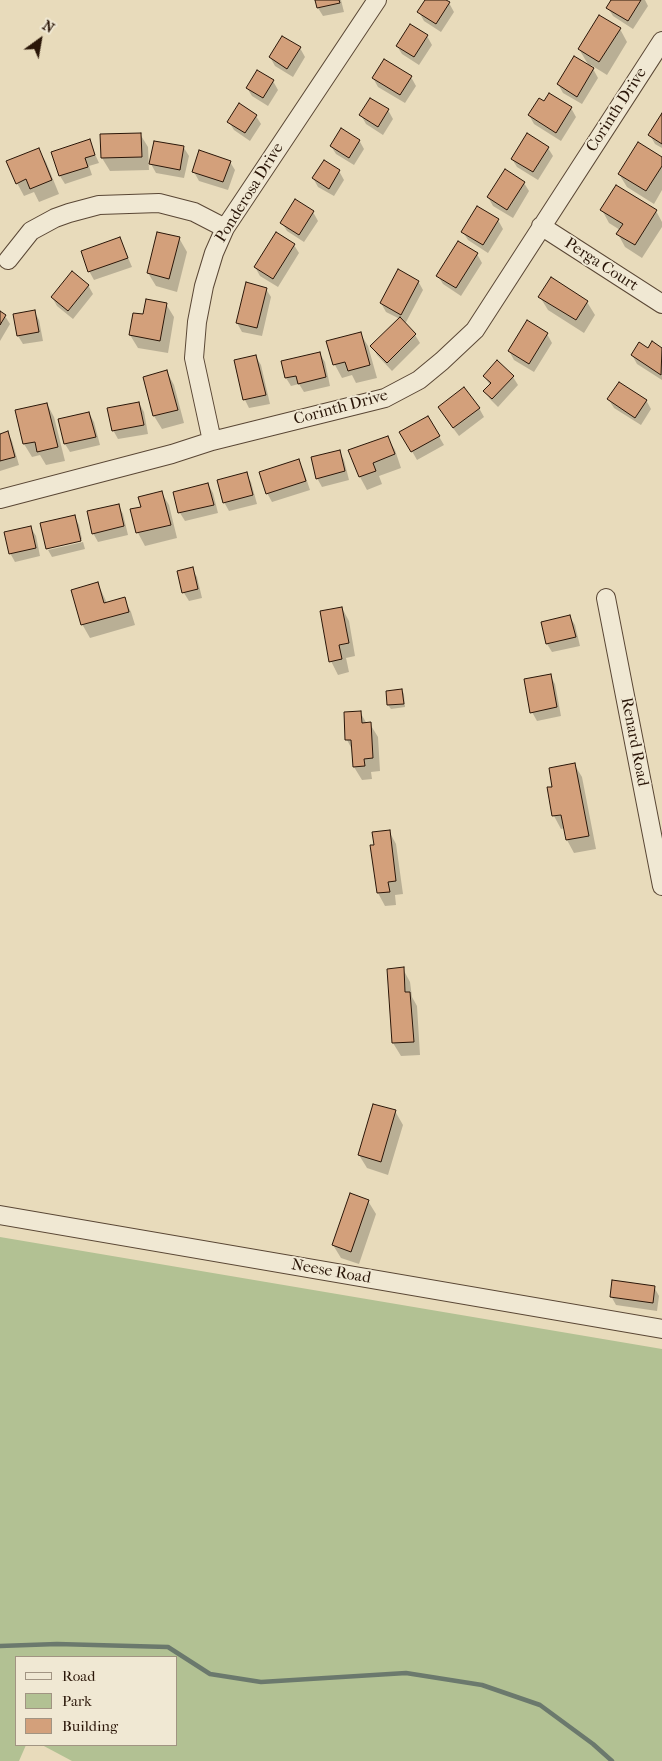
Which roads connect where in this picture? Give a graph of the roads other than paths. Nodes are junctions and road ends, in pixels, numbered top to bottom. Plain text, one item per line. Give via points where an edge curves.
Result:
1 (377, 0) edge
2 (662, 40) edge
3 (541, 226) junction
4 (224, 228) junction
5 (8, 260) dead end
6 (662, 304) edge
7 (212, 441) junction
8 (0, 499) edge
9 (606, 598) dead end
10 (662, 886) edge
11 (0, 1215) edge
12 (662, 1329) edge

1 - 4 street, Ponderosa Drive
2 - 3 street, Corinth Drive
3 - 6 street, Perga Court
3 - 7 street, Corinth Drive via 475,330 420,380 386,398
4 - 5 street via 194,212 159,203 99,205 55,218 31,232
4 - 7 street, Ponderosa Drive via 204,286 194,358
7 - 8 street, Corinth Drive
9 - 10 street, Renard Road
11 - 12 street, Neese Road

